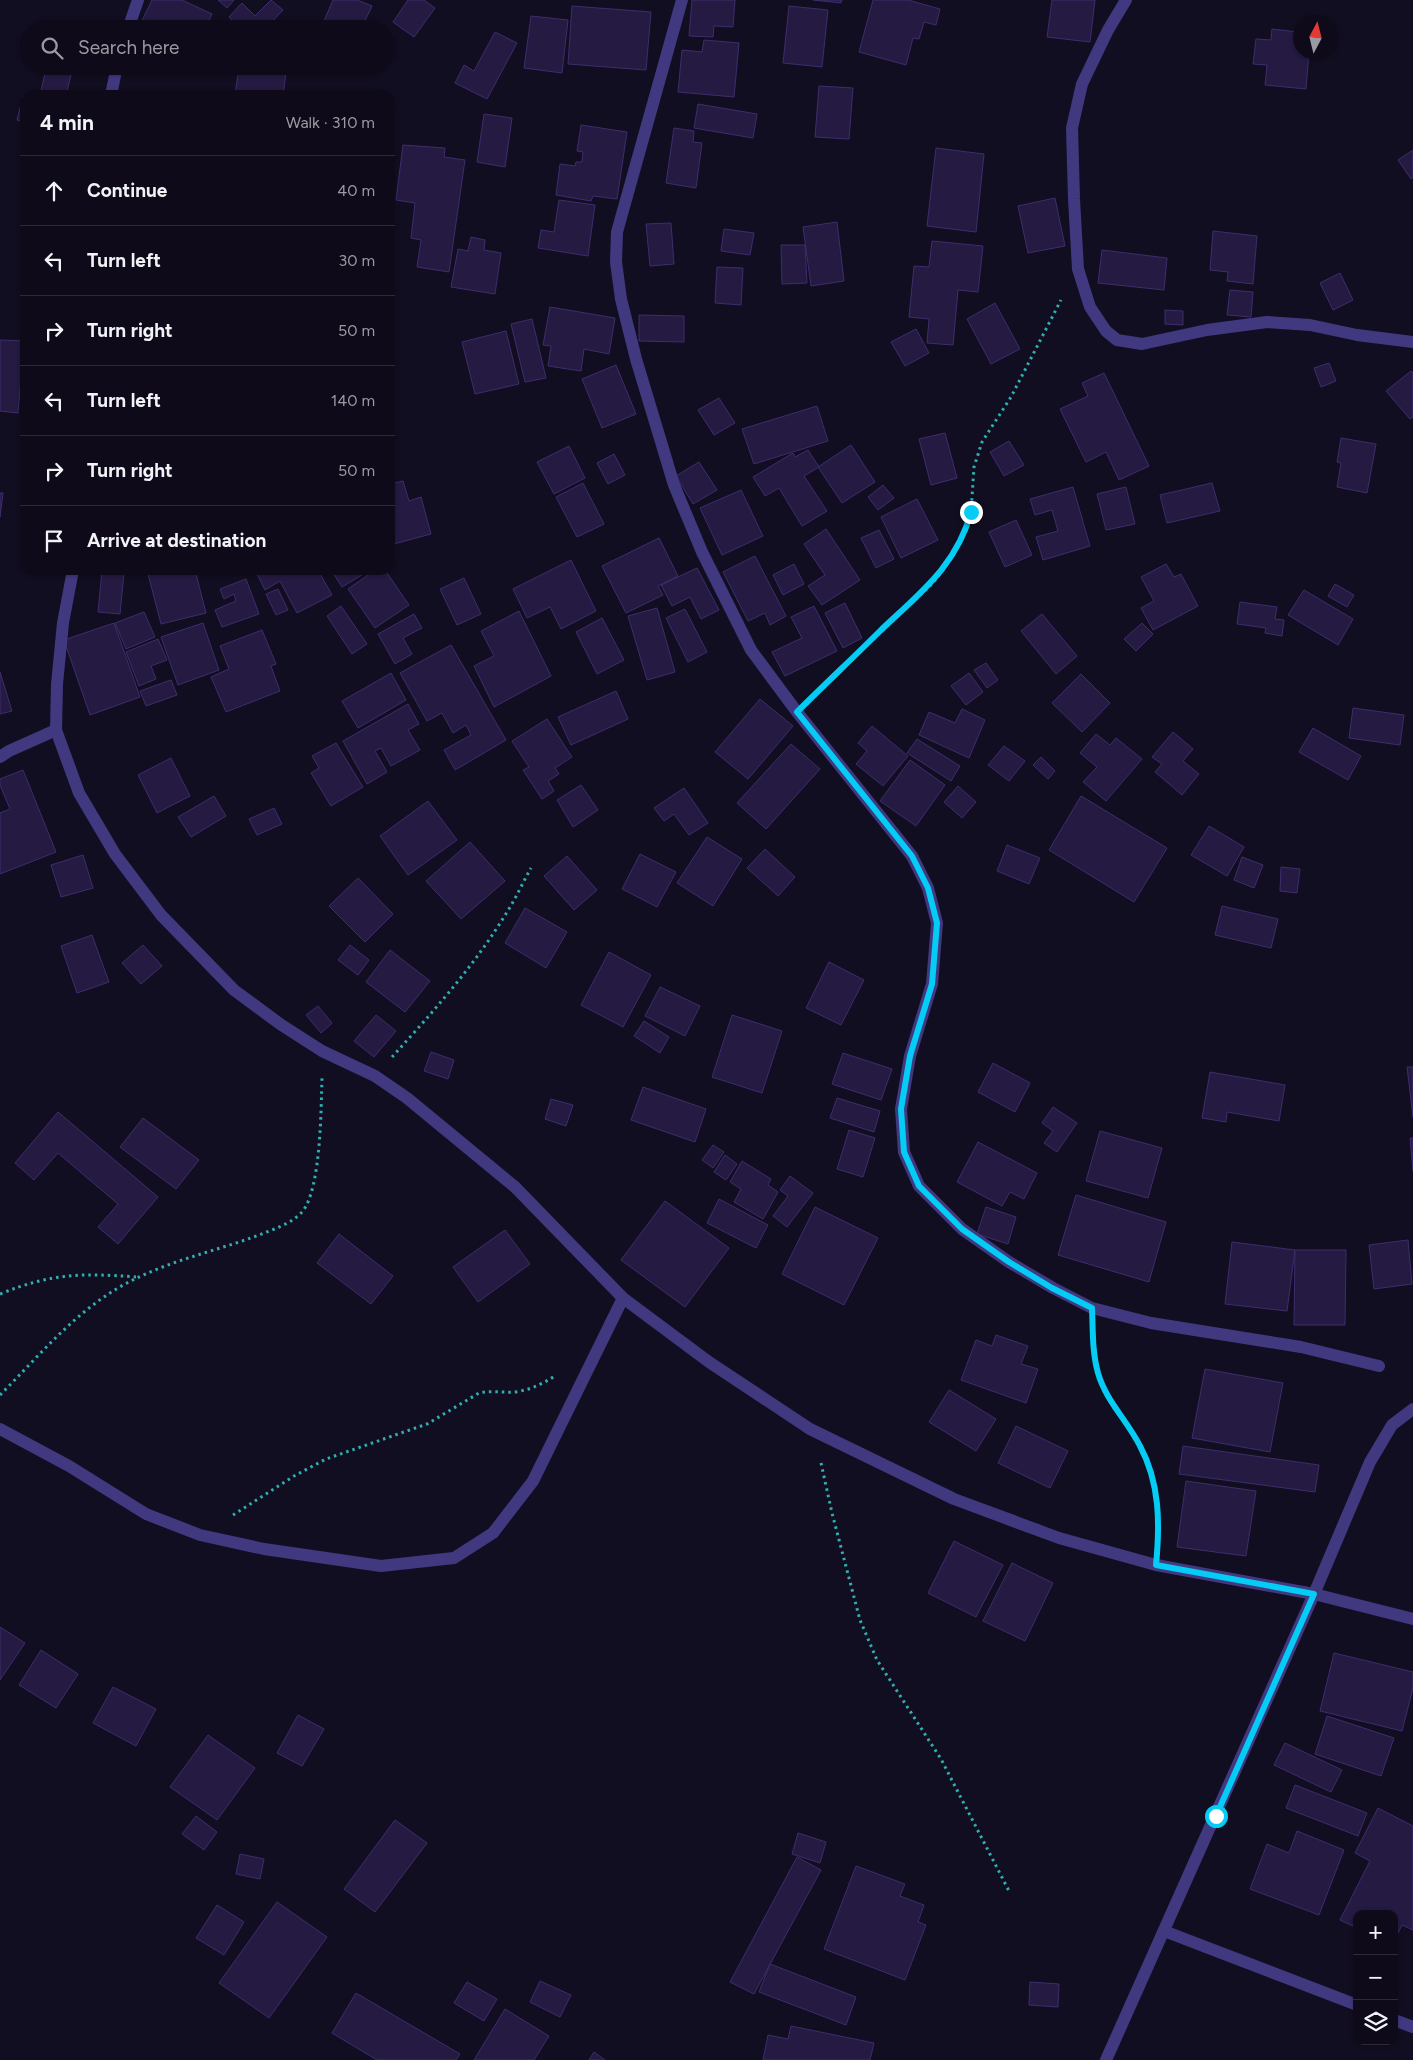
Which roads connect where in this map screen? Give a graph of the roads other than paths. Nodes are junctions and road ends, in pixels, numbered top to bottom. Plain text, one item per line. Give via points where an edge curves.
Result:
1 (138, 0) edge
2 (682, 0) edge
3 (1126, 0) edge
4 (131, 20) edge
5 (115, 75) edge
6 (112, 90) edge
7 (1413, 342) edge
8 (72, 575) edge
9 (56, 730) junction
10 (0, 757) edge
11 (623, 1298) junction
12 (1379, 1366) dead end
13 (1413, 1409) edge
14 (0, 1429) edge
15 (1314, 1594) junction
16 (1413, 1619) edge
17 (1164, 1931) junction
18 (1353, 2003) edge
19 (1398, 2021) edge
20 (1413, 2027) edge
21 (1106, 2060) edge

1 - 4 street
2 - 12 street via 617,232 616,262 621,299 674,485 702,552 751,650 912,856 928,888 937,923 932,984 910,1056 901,1109 904,1152 919,1186 970,1235 1052,1288 1092,1308 1151,1323 1301,1347
3 - 7 street via 1082,84 1072,128 1078,269 1090,307 1106,332 1117,340 1142,344 1207,330 1268,322 1310,325
5 - 6 street
8 - 9 street via 63,623
9 - 10 street
9 - 11 street via 79,793 116,854 161,914 234,990 322,1051 375,1076 407,1098 515,1187
11 - 14 street via 532,1481 493,1533 454,1558 381,1566 264,1549 200,1534 146,1514 69,1466
11 - 15 street via 709,1362 810,1429 954,1499 1059,1538 1156,1565
13 - 15 street via 1392,1425 1370,1462
15 - 16 street
15 - 17 street
17 - 18 street
17 - 21 street
19 - 20 street

